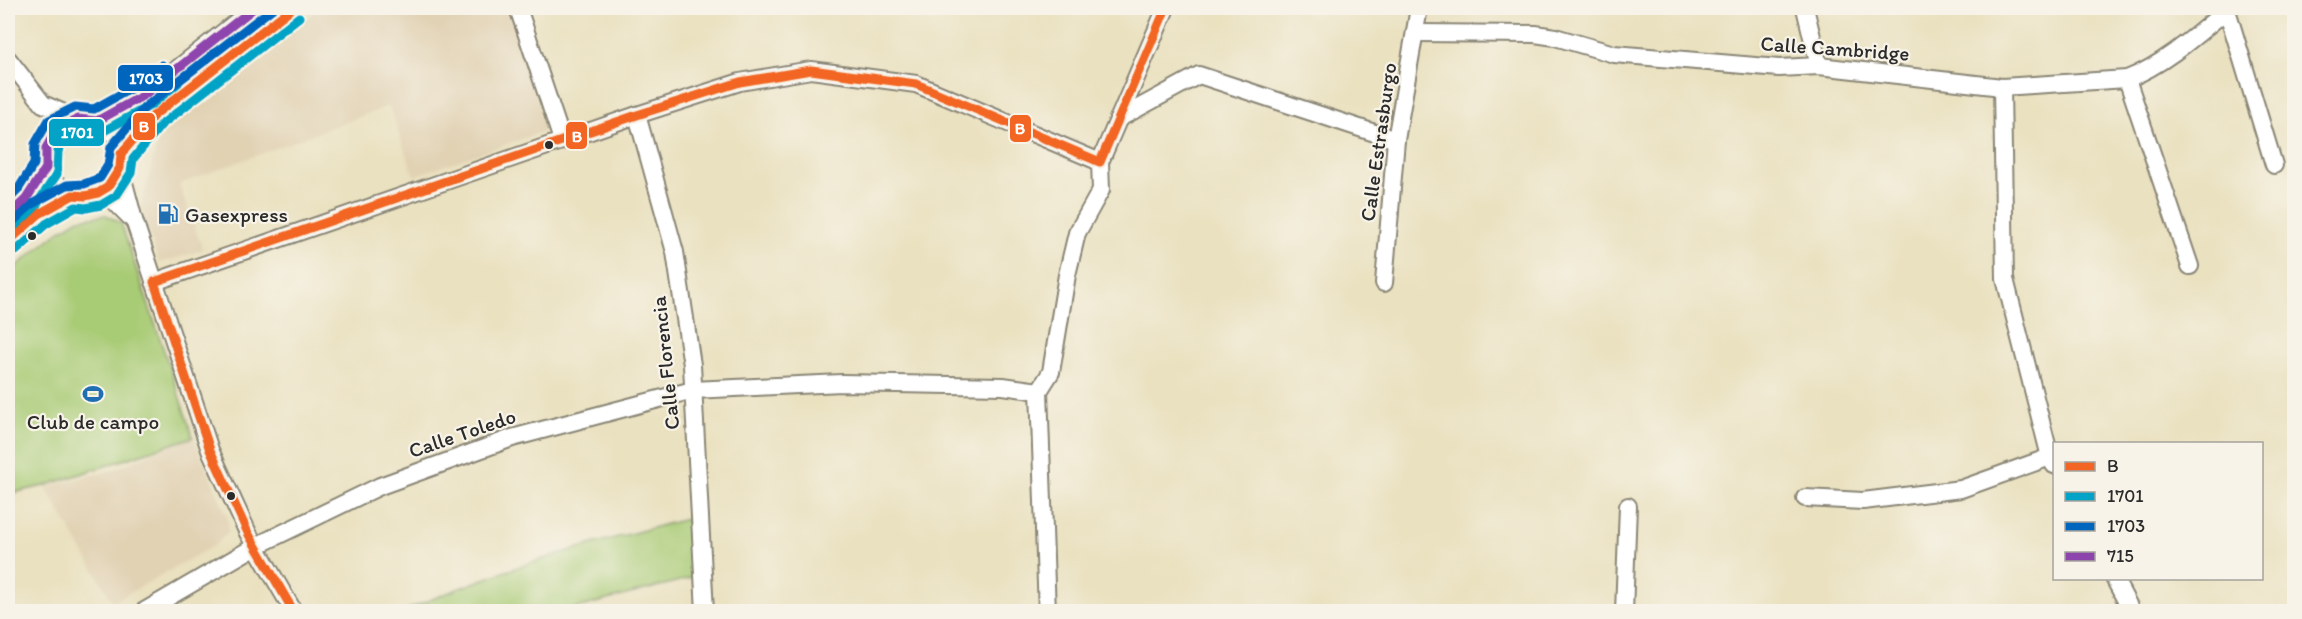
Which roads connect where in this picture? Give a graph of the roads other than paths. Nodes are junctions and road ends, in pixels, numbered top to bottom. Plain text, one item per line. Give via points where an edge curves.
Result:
1 (254, 8) edge
2 (292, 8) edge
3 (518, 8) edge
4 (1166, 8) edge
5 (1419, 8) edge
6 (1805, 8) edge
7 (2228, 9) edge
8 (1416, 33) junction
9 (8, 59) edge
10 (1819, 66) junction
11 (2127, 79) junction
12 (2002, 87) junction
13 (43, 104) junction
14 (638, 115) junction
15 (78, 119) junction
16 (1118, 119) junction
17 (97, 122) junction
18 (50, 138) junction
19 (562, 140) junction
20 (1396, 140) junction
21 (121, 161) junction
22 (1100, 162) junction
23 (2274, 165) dead end
24 (46, 168) junction
25 (98, 193) junction
26 (73, 195) junction
27 (8, 216) edge
28 (134, 220) junction
29 (8, 242) edge
30 (2190, 266) dead end
31 (154, 282) junction
32 (1384, 283) dead end
33 (693, 390) junction
34 (1039, 390) junction
35 (2052, 461) edge
36 (1804, 498) dead end
37 (1628, 506) dead end
38 (256, 546) junction
39 (2116, 580) edge
40 (143, 612) edge
41 (294, 612) edge
42 (705, 612) edge
43 (1047, 612) edge
44 (1624, 612) edge
45 (2132, 612) edge

1 - 17 street via 144,94
2 - 21 street via 153,116
3 - 19 street
4 - 16 street
5 - 8 street, Calle Estrasburgo
6 - 10 street
7 - 11 street, Calle Cambridge via 2175,52
7 - 23 street
8 - 10 street, Calle Cambridge via 1535,34 1614,54 1779,68
8 - 20 street, Calle Estrasburgo
9 - 13 street
10 - 12 street, Calle Cambridge
11 - 12 street, Calle Cambridge
11 - 30 street
12 - 35 street via 2005,279
13 - 15 street
13 - 18 street
14 - 19 street
14 - 22 street via 740,82 811,70 916,84
14 - 33 street, Calle Florencia via 675,252
15 - 17 street
15 - 18 street via 57,129
16 - 20 street via 1199,75
16 - 22 street
17 - 21 street via 114,135
18 - 24 street
19 - 31 street
20 - 32 street, Calle Estrasburgo
21 - 25 street via 115,178
21 - 28 street
22 - 34 street via 1101,190 1077,234 1051,372
24 - 26 street via 52,180
24 - 27 street via 26,199
25 - 26 street
25 - 28 street
26 - 29 street via 39,214
28 - 31 street
31 - 38 street via 210,450
33 - 34 street, Calle Toledo via 842,383
33 - 38 street, Calle Toledo via 512,438 380,486
33 - 42 street, Calle Florencia
34 - 43 street
35 - 36 street via 1961,489 1863,501
37 - 44 street
38 - 40 street, Calle Toledo
38 - 41 street
39 - 45 street

